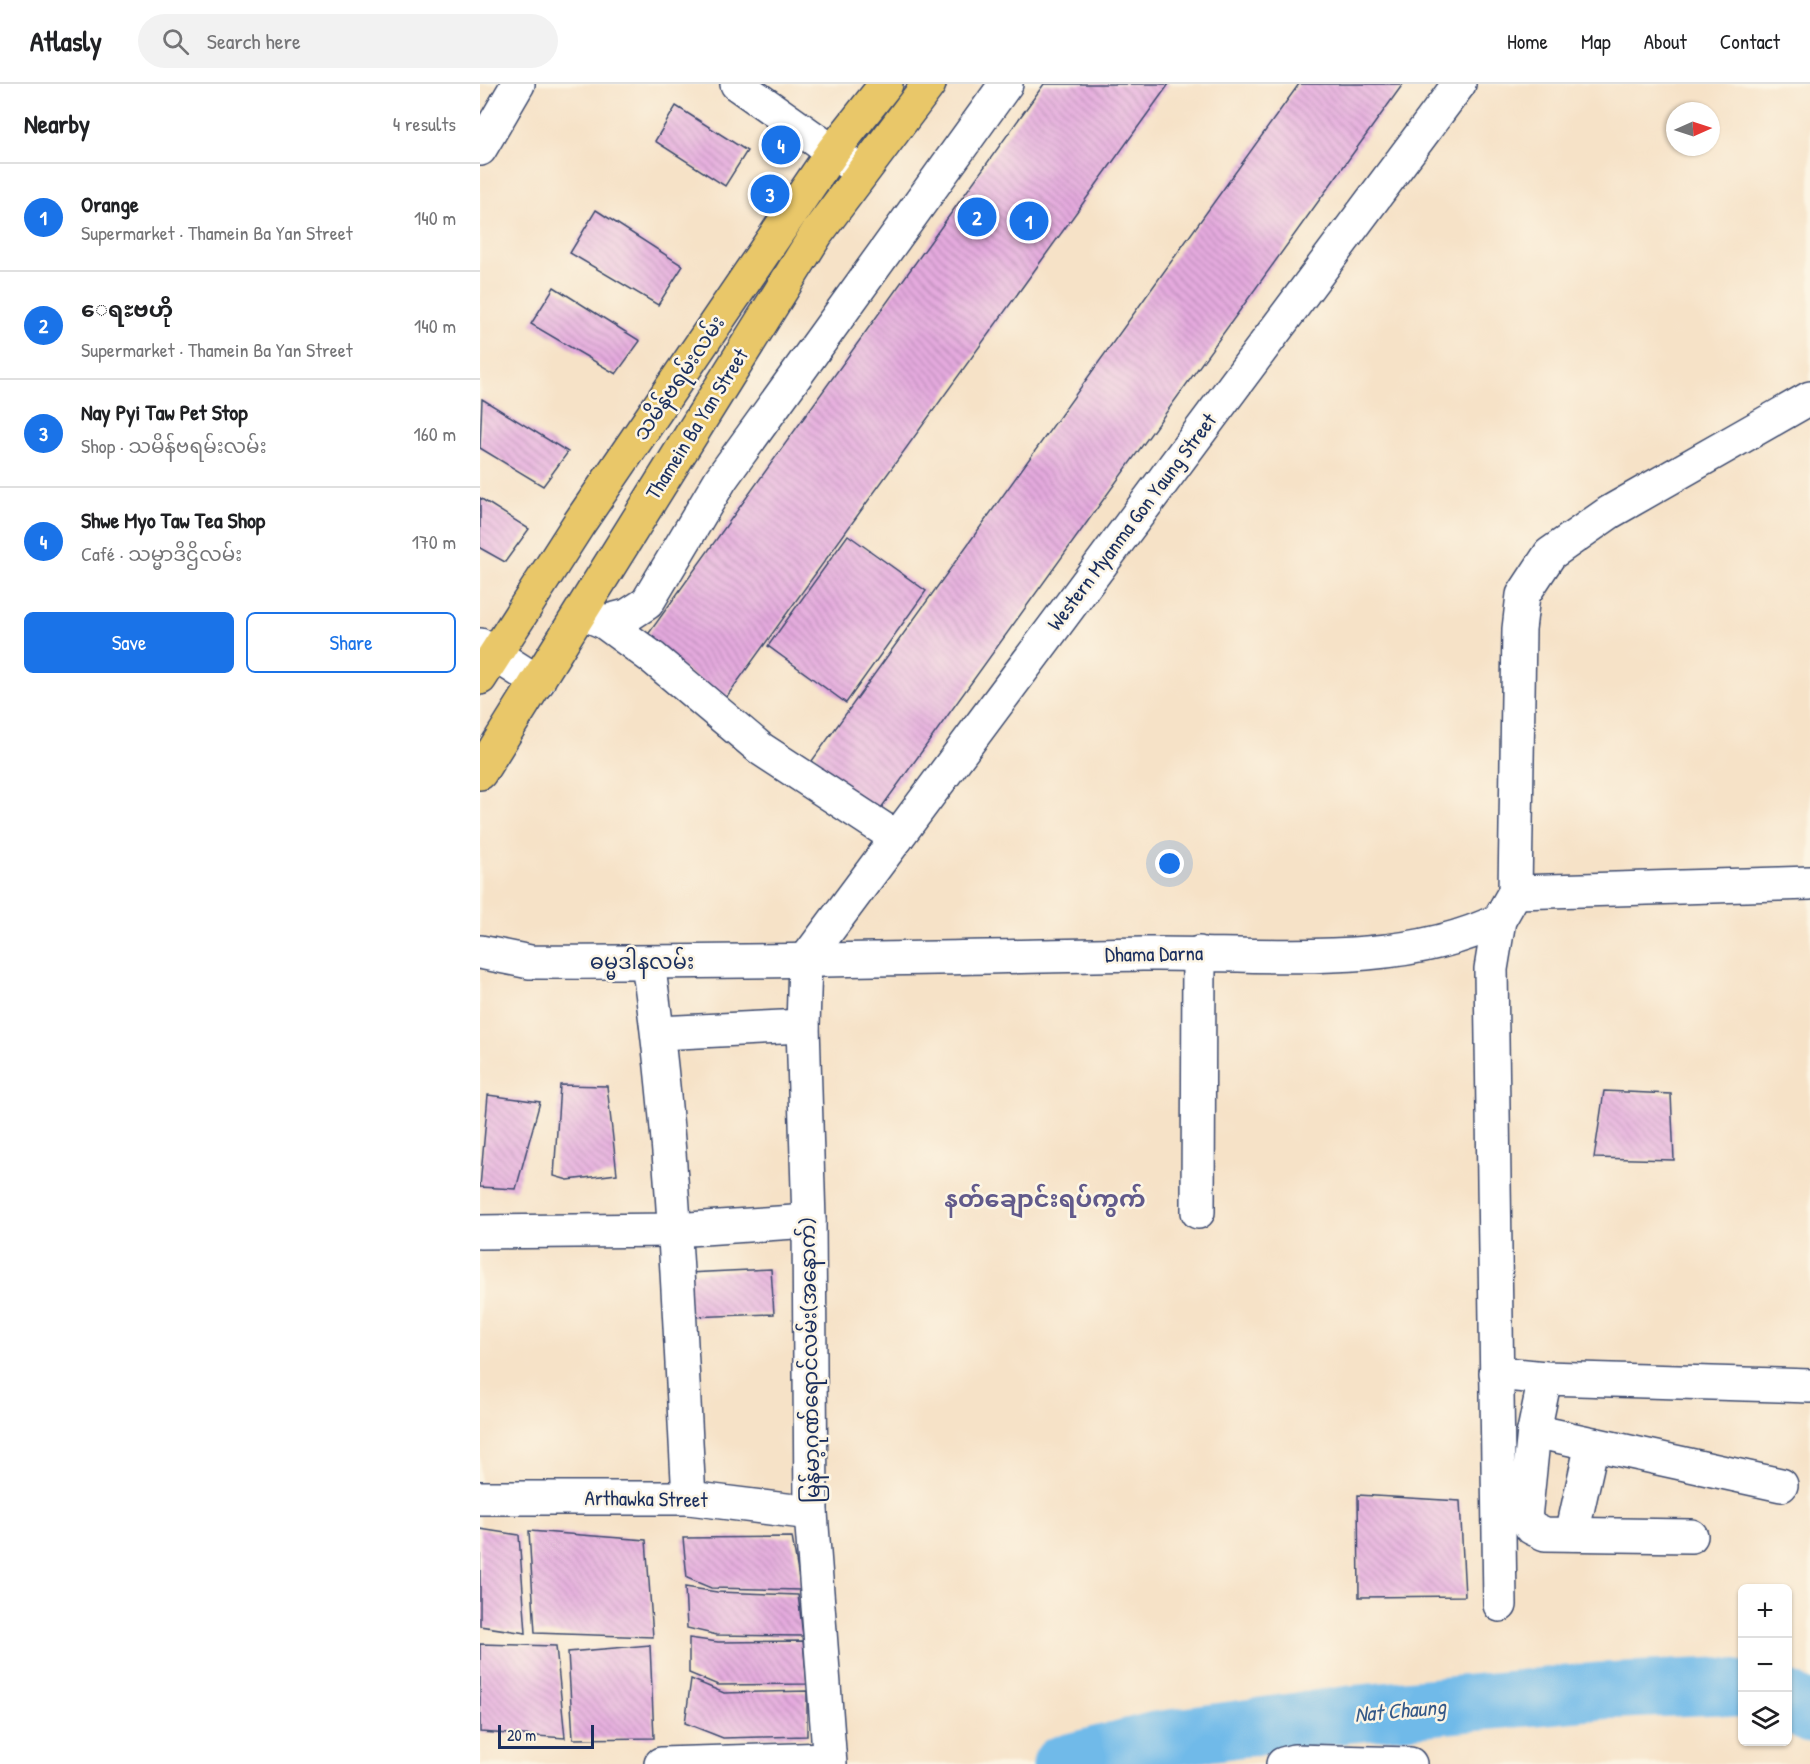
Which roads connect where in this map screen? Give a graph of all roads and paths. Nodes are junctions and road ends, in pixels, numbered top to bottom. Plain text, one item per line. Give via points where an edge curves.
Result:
1 (518, 84) edge
2 (737, 84) edge
3 (886, 84) edge
4 (929, 84) edge
5 (1006, 84) edge
6 (1459, 84) edge
7 (480, 149) edge
8 (833, 151) junction
9 (861, 172) junction
10 (1810, 398) edge
11 (592, 617) junction
12 (485, 659) edge
13 (538, 682) junction
14 (480, 773) edge
15 (897, 838) junction
16 (1810, 883) edge
17 (1515, 892) junction
18 (1499, 920) junction
19 (480, 952) edge
20 (1199, 953) junction
21 (805, 961) junction
22 (648, 963) junction
23 (803, 1026) junction
24 (658, 1033) junction
25 (1198, 1212) dead end
26 (809, 1221) junction
27 (674, 1230) junction
28 (480, 1232) edge
29 (1496, 1373) junction
30 (1545, 1378) junction
31 (1810, 1386) edge
32 (1534, 1431) junction
33 (1592, 1444) junction
34 (1781, 1485) dead end
35 (480, 1498) edge
36 (689, 1498) junction
37 (811, 1513) junction
38 (1572, 1534) junction
39 (1691, 1536) dead end
40 (1500, 1605) dead end
41 (829, 1761) edge
42 (661, 1764) edge
43 (1283, 1764) edge
44 (1410, 1764) edge

1 - 7 street
2 - 8 street
3 - 8 main road, သမိန်ဗရမ်းလမ်း
4 - 9 main road, Thamein Ba Yan Street
5 - 11 street via 721,480 646,603 627,616
6 - 15 street, Western Myanma Gon Yaung Street
8 - 9 street
8 - 12 main road, သမိန်ဗရမ်းလမ်း
9 - 11 main road, Thamein Ba Yan Street via 817,233
10 - 17 street via 1610,512 1550,554 1534,574 1523,595 1519,629
11 - 13 main road, Thamein Ba Yan Street
11 - 15 street via 688,687 761,749
12 - 13 street
13 - 14 main road, Thamein Ba Yan Street
15 - 21 street, Western Myanma Gon Yaung Street
16 - 17 street
17 - 18 street
18 - 20 street, Dhama Darna via 1476,932 1356,956
18 - 29 street via 1491,969
19 - 22 street, ဓမ္မဒါနလမ်း via 530,962
20 - 21 street, Dhama Darna
20 - 25 street
21 - 22 street, ဓမ္မဒါနလမ်း
21 - 23 street, မြန်မာ့ဂုဏ်ရောင်လမ်း(အနောက်)
22 - 24 street
23 - 24 street
23 - 26 street, မြန်မာ့ဂုဏ်ရောင်လမ်း(အနောက်)
24 - 27 street
26 - 27 street
26 - 37 street, မြန်မာ့ဂုဏ်ရောင်လမ်း(အနောက်)
27 - 28 street
27 - 36 street
29 - 30 street
29 - 40 street
30 - 31 street
30 - 32 street
32 - 33 street
32 - 38 street via 1525,1518 1532,1528 1545,1534
33 - 34 street
33 - 38 street
35 - 36 street, Arthawka Street
36 - 37 street, Arthawka Street
37 - 41 street, မြန်မာ့ဂုဏ်ရောင်လမ်း(အနောက်)
38 - 39 street
41 - 42 street
43 - 44 street

